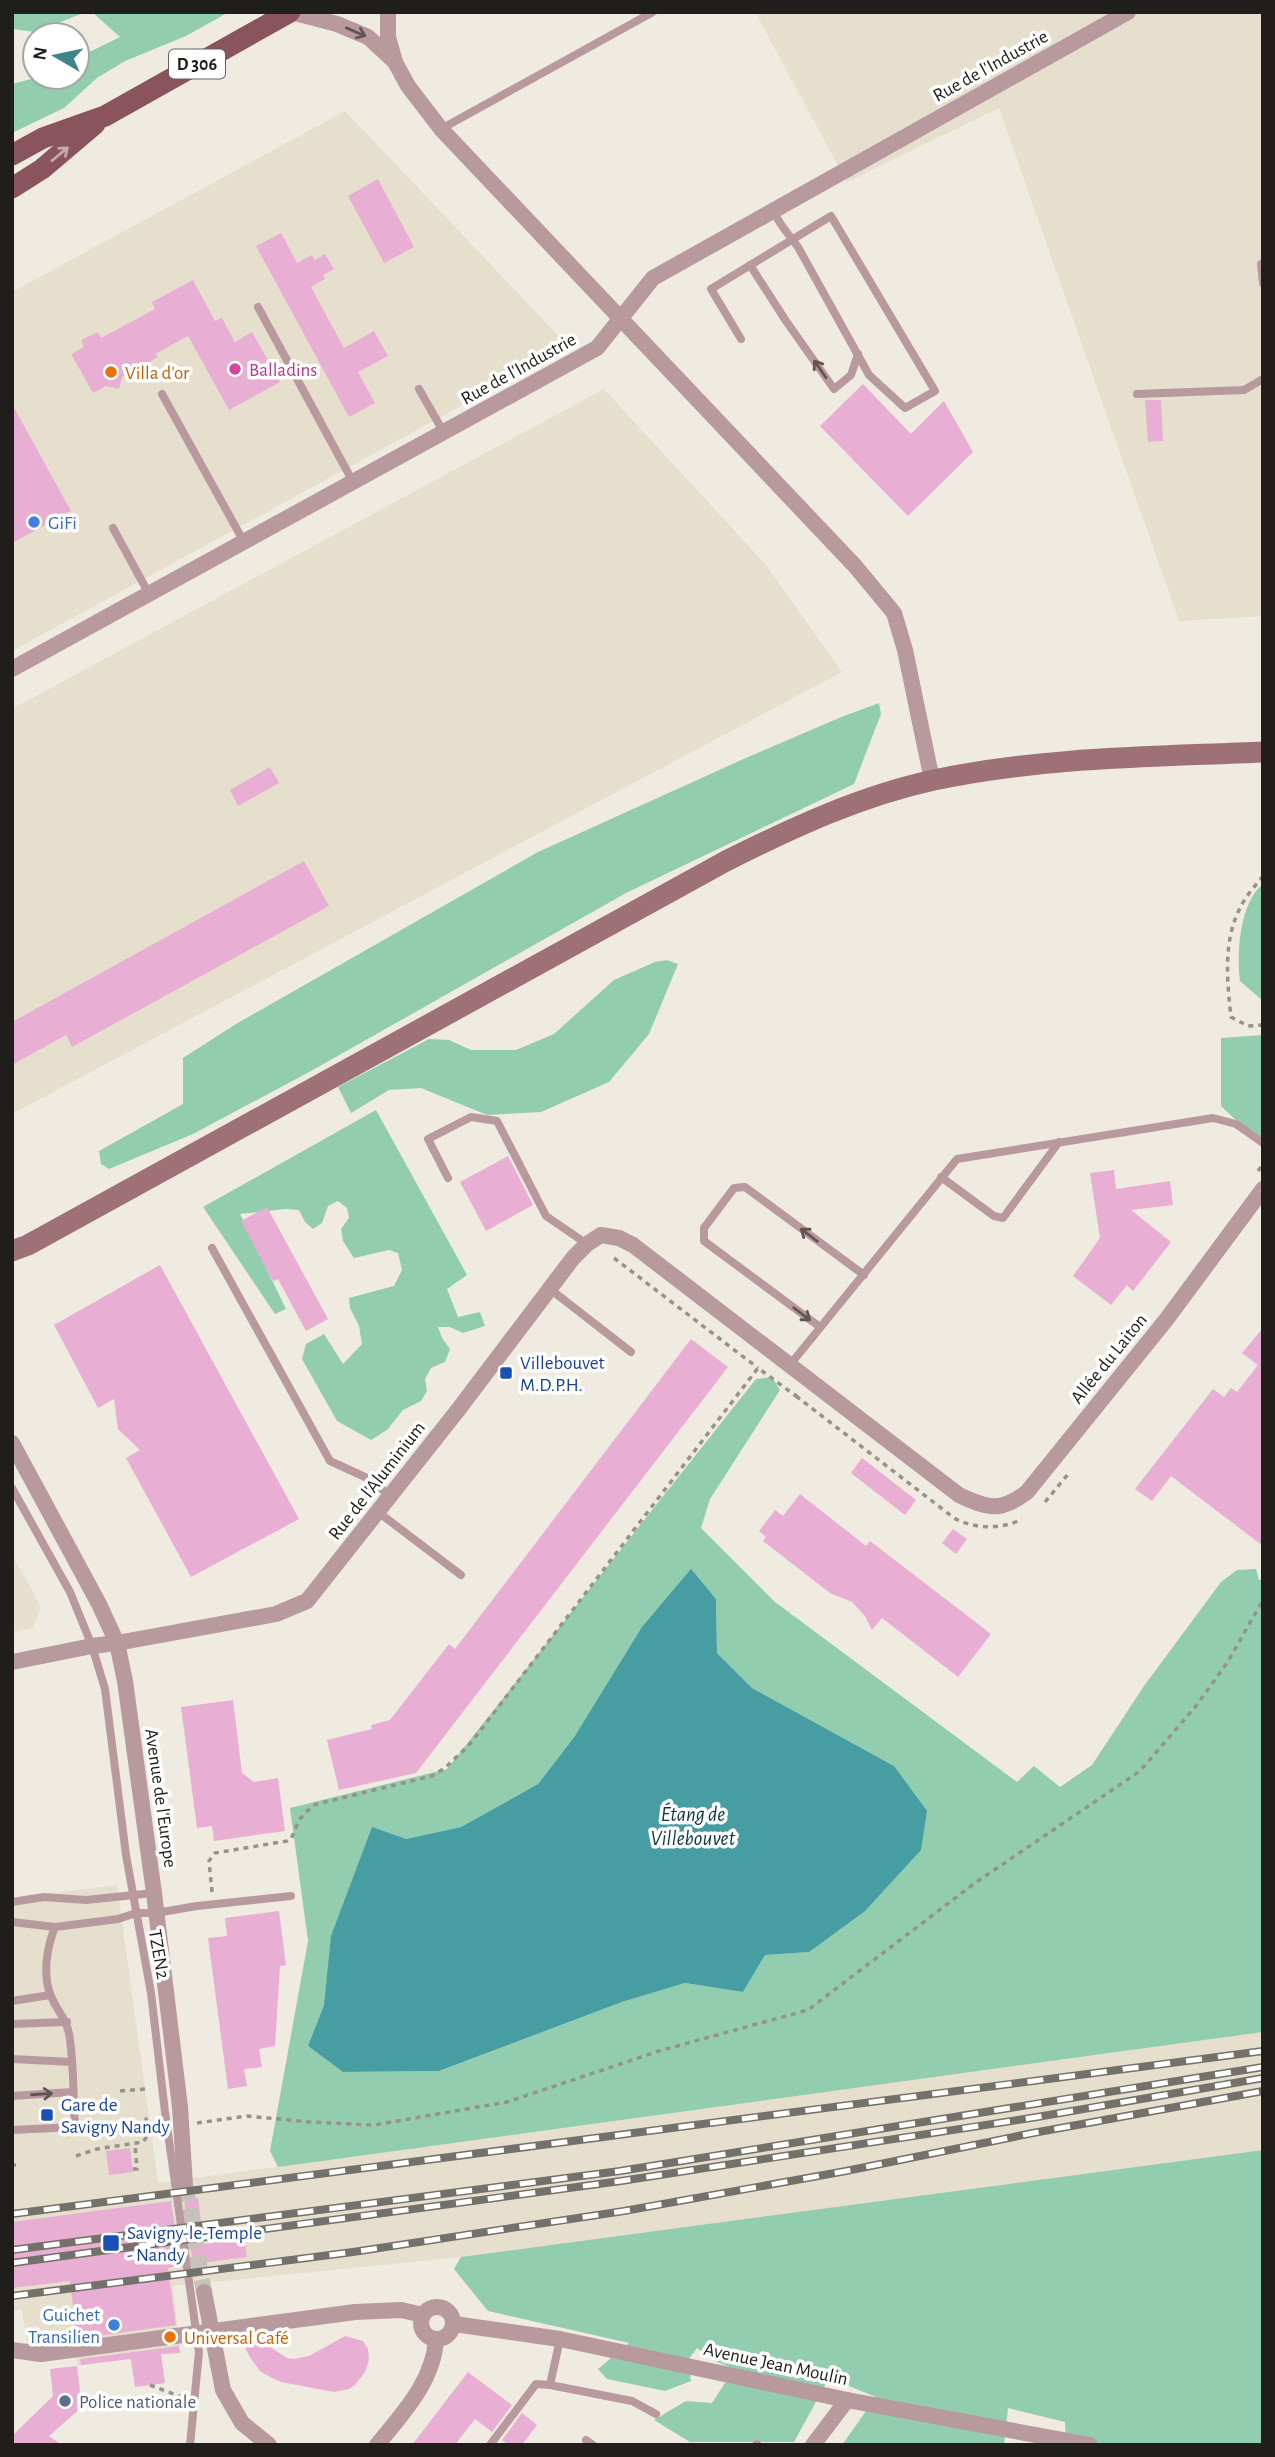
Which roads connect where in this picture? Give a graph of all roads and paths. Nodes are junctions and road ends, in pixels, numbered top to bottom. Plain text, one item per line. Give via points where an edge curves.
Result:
1 (290, 12) edge
2 (388, 12) edge
3 (653, 12) edge
4 (1128, 12) edge
5 (395, 62) junction
6 (105, 116) junction
7 (441, 129) junction
8 (12, 155) edge
9 (12, 188) edge
10 (772, 210) junction
11 (792, 239) junction
12 (1263, 263) edge
13 (750, 265) junction
14 (1263, 283) edge
15 (258, 307) dead end
16 (621, 318) junction
17 (741, 339) dead end
18 (858, 354) junction
19 (1263, 379) edge
20 (419, 389) dead end
21 (162, 394) dead end
22 (1137, 394) dead end
23 (444, 433) junction
24 (353, 482) junction
25 (113, 528) dead end
26 (244, 542) junction
27 (149, 594) junction
28 (12, 669) edge
29 (1263, 752) edge
30 (932, 780) junction
31 (1263, 876) edge
32 (1263, 1025) edge
33 (1059, 1142) junction
34 (1263, 1143) edge
35 (941, 1177) junction
36 (448, 1178) dead end
37 (1263, 1189) edge
38 (587, 1244) junction
39 (212, 1248) dead end
40 (18, 1252) edge
41 (612, 1256) dead end
42 (864, 1275) junction
43 (550, 1289) junction
44 (820, 1327) junction
45 (631, 1352) dead end
46 (789, 1366) junction
47 (758, 1368) junction
48 (808, 1381) junction
49 (796, 1396) junction
50 (12, 1443) edge
51 (1055, 1456) junction
52 (12, 1488) edge
53 (391, 1496) junction
54 (1039, 1507) dead end
55 (378, 1512) junction
56 (1030, 1515) dead end
57 (461, 1575) dead end
58 (1263, 1600) edge
59 (117, 1643) junction
60 (92, 1646) junction
61 (12, 1662) edge
62 (154, 1893) junction
63 (133, 1895) junction
64 (291, 1896) dead end
65 (12, 1902) edge
66 (214, 1905) junction
67 (136, 1913) junction
68 (156, 1913) junction
69 (12, 1922) edge
70 (55, 1927) junction
71 (50, 1995) junction
72 (12, 2001) edge
73 (67, 2022) junction
74 (12, 2024) edge
75 (12, 2059) edge
76 (72, 2062) junction
77 (145, 2089) dead end
78 (120, 2091) dead end
79 (72, 2092) junction
80 (12, 2096) edge
81 (150, 2116) dead end
82 (181, 2123) junction
83 (12, 2130) edge
84 (135, 2144) junction
85 (76, 2156) dead end
86 (133, 2169) dead end
87 (186, 2185) tunnel mouth
88 (204, 2292) tunnel mouth
89 (423, 2315) junction
90 (454, 2324) junction
91 (436, 2339) junction
92 (560, 2339) junction
93 (12, 2350) edge
94 (150, 2385) dead end
95 (550, 2385) junction
96 (187, 2398) dead end
97 (847, 2400) junction
98 (656, 2414) dead end
99 (1032, 2439) edge
100 (190, 2445) edge
101 (269, 2445) edge
102 (377, 2445) edge
103 (490, 2445) edge
104 (813, 2445) edge
105 (1090, 2445) edge

1 -> 5 street via 368,37
1 - 6 main road, D 306
2 - 5 street via 387,37
3 - 7 lane
4 - 10 street, Rue de l'Industrie
5 - 7 street
6 - 8 main road, D 306 via 43,138
9 -> 6 main road, D 306
7 - 16 street
10 - 11 lane
10 - 16 street, Rue de l'Industrie via 653,278
11 - 13 lane
11 - 18 lane
11 - 18 lane via 831,216 935,391 905,408 869,375
12 - 14 lane
13 - 17 lane via 711,289
18 -> 13 lane via 851,375 834,389
15 - 24 lane
16 - 23 street, Rue de l'Industrie via 597,348
16 - 30 street via 894,613
19 - 22 lane via 1244,390
20 - 23 lane
21 - 26 lane
23 - 24 street, Rue de l'Industrie
24 - 26 street, Rue de l'Industrie
25 - 27 lane
26 - 27 street, Rue de l'Industrie
27 - 28 street, Rue de l'Industrie
29 - 30 street via 1056,761
30 - 40 street via 831,812 726,861
31 - 32 path via 1240,906 1231,931 1227,980 1231,1017 1248,1026
33 - 34 lane via 1213,1118 1236,1124
33 - 35 lane via 957,1159
33 - 35 lane via 1003,1218
35 - 42 lane
36 - 38 lane via 428,1139 471,1117 497,1121 546,1216
37 - 51 street, Allée du Laiton via 1166,1320
38 - 43 street, Rue de l'Aluminium
38 - 46 street, Rue de l'Aluminium via 601,1235 632,1245
39 - 53 lane via 330,1461 365,1476
41 - 47 path
42 - 44 lane
42 -> 44 lane via 745,1187 734,1188 704,1228 704,1241
43 - 45 lane
43 - 53 street, Rue de l'Aluminium
44 - 46 lane
46 - 48 street
47 - 49 path
47 - 66 path via 459,1755 422,1779 313,1805 287,1842 211,1855
48 - 49 path
48 - 51 street, Allée du Laiton via 975,1503 1010,1505 1027,1493
49 - 56 path via 954,1518 995,1527
50 - 59 street, Avenue de l'Europe
51 - 54 path via 1071,1469
52 - 60 lane, TZEN2 via 70,1592
53 - 55 street, Rue de l'Aluminium
55 - 57 lane
55 - 59 street, Rue de l'Aluminium via 307,1601 276,1614
58 - 82 path via 1227,1663 1140,1771 975,1883 808,2010 659,2051 507,2102 374,2124 247,2116
59 - 60 street, Rue de l'Aluminium
59 - 62 street, Avenue de l'Europe
60 - 61 street, Rue de l'Aluminium
60 - 63 lane, TZEN2 via 106,1689
62 - 63 lane
62 - 68 street, Avenue de l'Europe
63 - 65 lane
63 - 67 lane, TZEN2
64 - 66 lane
66 - 68 lane
67 - 68 lane
67 - 70 lane
67 - 100 lane, TZEN2 via 199,2352
68 - 82 street, Avenue de l'Europe
69 - 70 lane
70 - 71 lane via 48,1947
71 - 72 lane
71 - 73 lane
73 - 74 lane
73 - 76 lane
75 - 76 lane
76 - 79 lane
77 - 78 path
80 -> 79 lane
79 - 83 lane via 75,2127
81 - 84 path via 146,2140
82 - 87 street, Avenue de l'Europe
84 - 85 path
84 - 86 path via 137,2169
88 - 101 street via 223,2390 242,2423
89 - 90 street via 431,2308 444,2308
89 - 91 street via 421,2327
89 - 93 street via 401,2310 355,2312 40,2354
90 - 91 street via 449,2334
90 - 92 street, Avenue Jean Moulin
91 - 102 street via 436,2352 419,2393
92 - 95 lane
92 - 97 street, Avenue Jean Moulin
94 - 96 path
95 - 98 lane via 632,2402
95 - 103 lane via 536,2384
97 - 99 street, Avenue Jean Moulin
97 - 104 street
99 - 105 street, Avenue Jean Moulin

